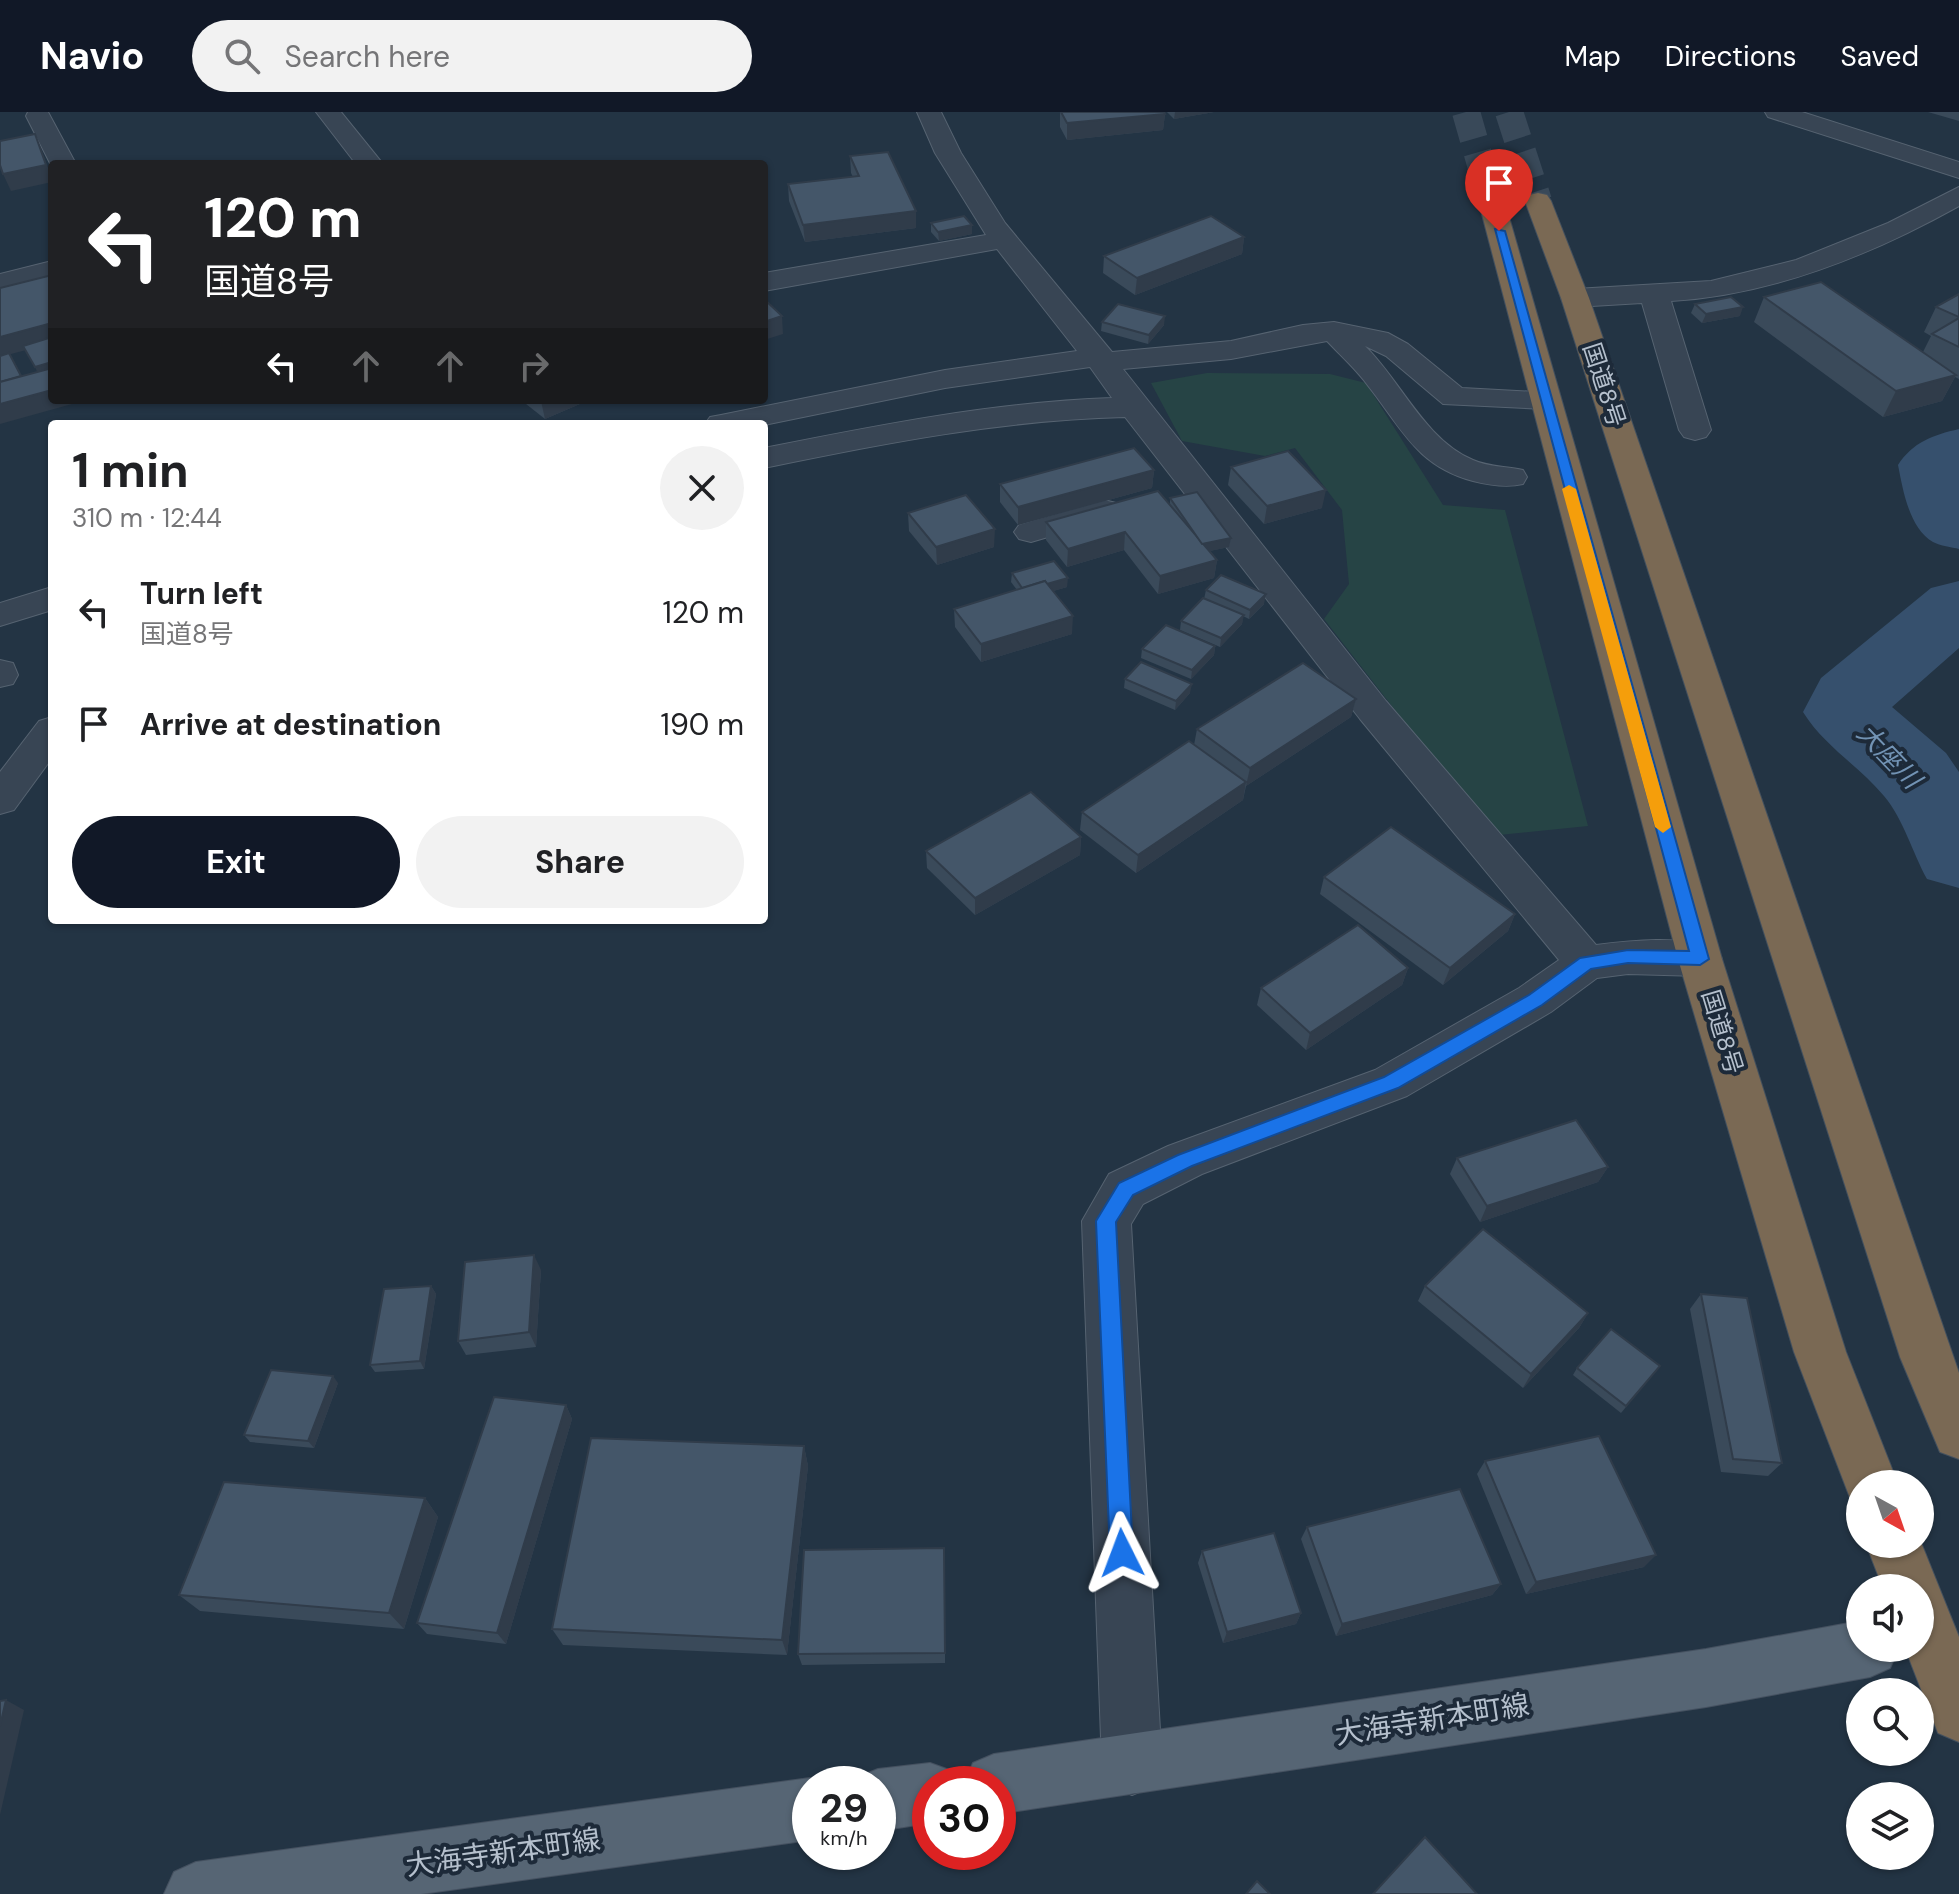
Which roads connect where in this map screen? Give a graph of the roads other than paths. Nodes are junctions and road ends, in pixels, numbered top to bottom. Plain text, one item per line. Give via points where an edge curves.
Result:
1 (328, 112) edge
2 (929, 112) edge
3 (1777, 112) edge
4 (38, 116) dead end
5 (61, 160) edge
6 (367, 160) edge
7 (1959, 170) edge
8 (1959, 195) edge
9 (1538, 201) tunnel mouth
10 (1492, 203) tunnel mouth
11 (1003, 240) junction
12 (48, 270) edge
13 (768, 281) edge
14 (0, 283) edge
15 (1654, 293) junction
16 (1575, 298) junction
17 (1334, 331) junction
18 (1102, 359) junction
19 (1545, 400) junction
20 (1134, 407) junction
21 (741, 420) edge
22 (1695, 430) dead end
23 (768, 457) edge
24 (1511, 477) dead end
25 (1165, 493) junction
26 (1031, 532) edge
27 (48, 599) edge
28 (0, 615) edge
29 (48, 735) edge
30 (0, 800) edge
31 (1700, 959) junction
32 (1586, 963) junction
33 (1959, 1434) edge
34 (1866, 1470) edge
35 (1934, 1639) edge
36 (1846, 1652) edge
37 (1959, 1712) edge
38 (1132, 1765) junction
39 (1016, 1781) edge
40 (792, 1811) edge
41 (196, 1894) edge

1 - 6 street
2 - 11 street
3 - 7 street
4 - 5 street
8 - 15 street via 1898,229 1806,266 1711,290
9 - 16 highway, 国道8号
10 - 19 highway, 国道8号
11 - 13 street
11 - 18 street
12 - 14 street
15 - 16 street
15 - 22 street
16 - 33 highway, 国道8号 via 1926,1357
17 - 18 street via 1231,350
17 - 19 street via 1377,339 1397,350 1454,397
17 - 24 street via 1443,461
18 - 20 street
18 - 21 street via 930,382
19 - 31 highway, 国道8号
20 - 23 street via 976,420
20 - 25 street
25 - 26 street
25 - 32 street via 1373,710
27 - 28 street
29 - 30 street
31 - 32 street via 1628,957
31 - 34 highway, 国道8号 via 1820,1352
32 - 38 street via 1535,1000 1391,1083 1185,1160 1126,1189 1106,1221
35 - 37 highway
36 - 38 main road, 大海寺新本町線
38 - 39 main road, 大海寺新本町線
40 - 41 main road, 大海寺新本町線

